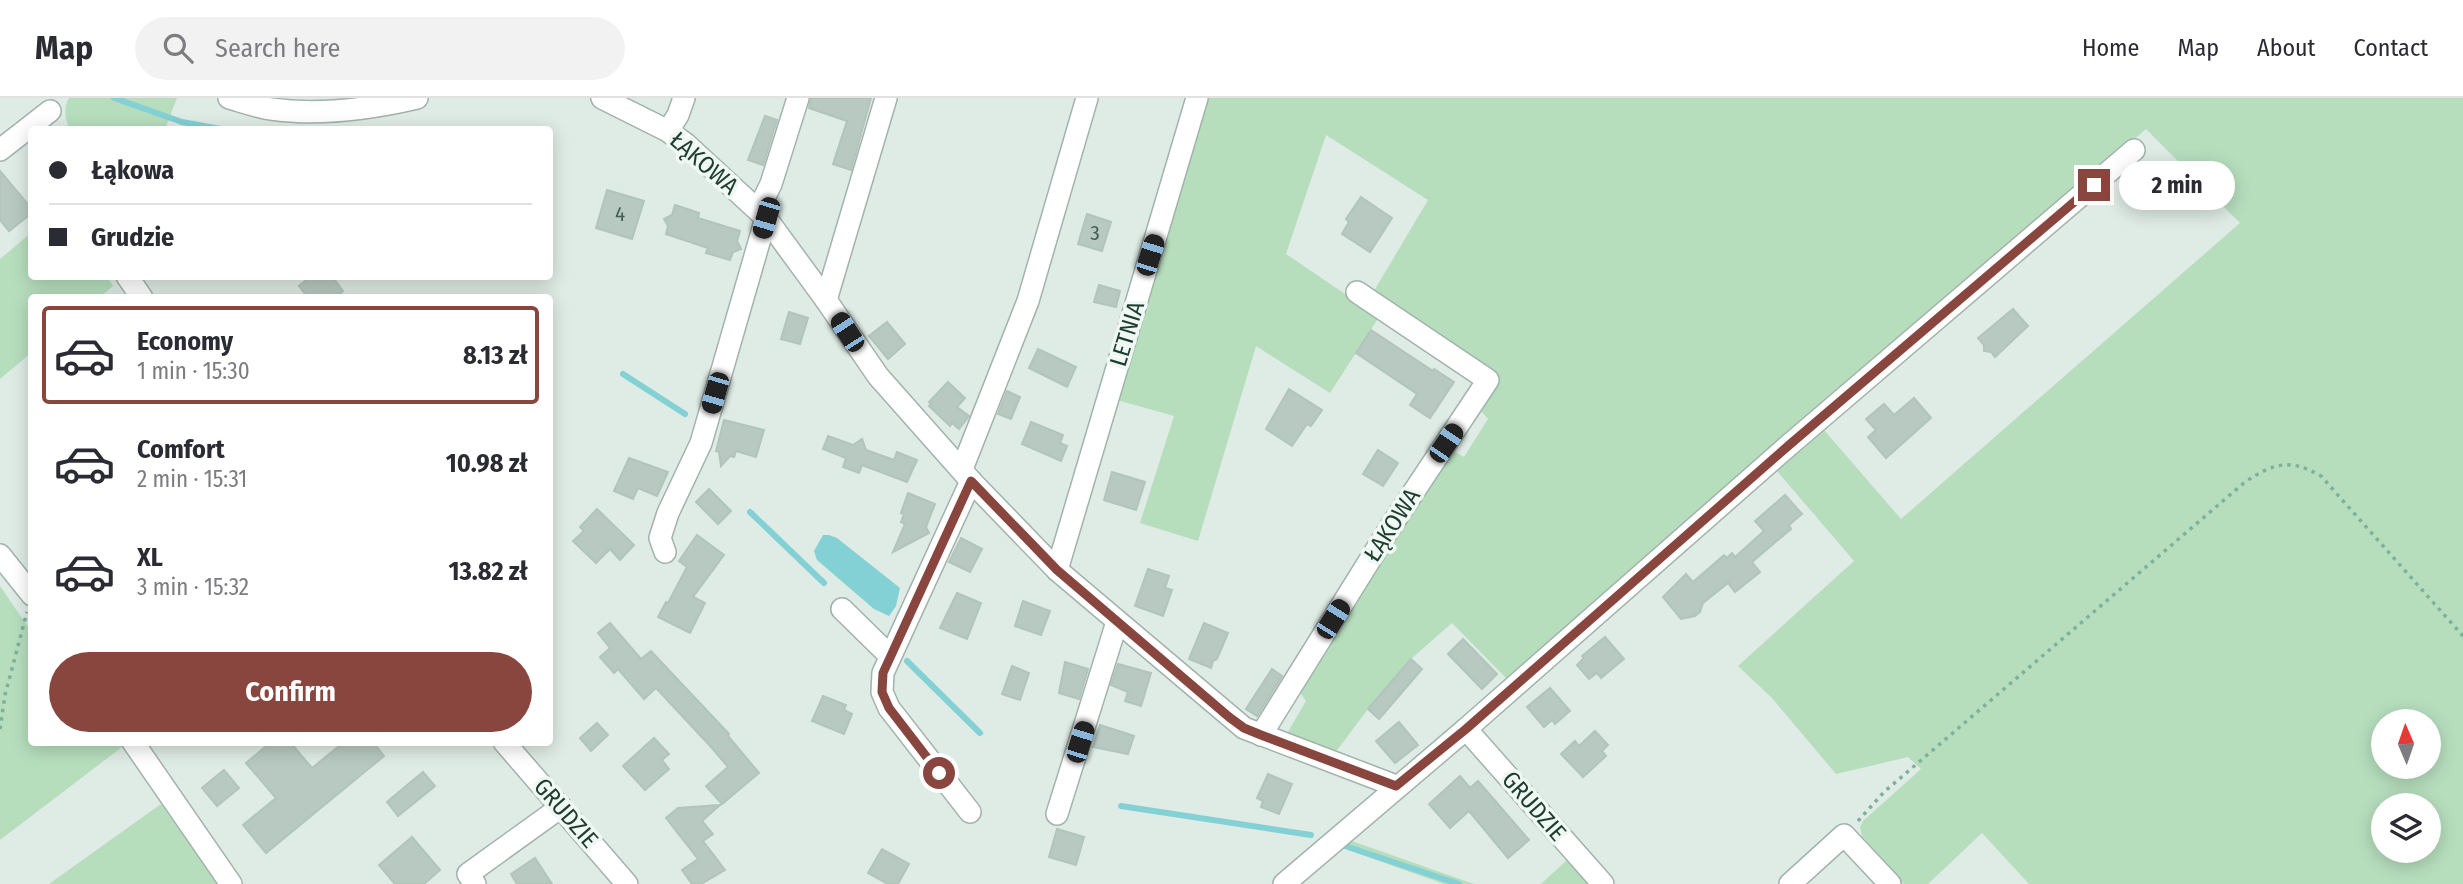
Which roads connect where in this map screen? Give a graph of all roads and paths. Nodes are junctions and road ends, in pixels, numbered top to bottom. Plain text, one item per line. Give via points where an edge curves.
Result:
1 (229, 98) edge
2 (417, 98) edge
3 (602, 98) edge
4 (684, 98) edge
5 (798, 98) edge
6 (886, 98) edge
7 (1087, 98) edge
8 (1197, 98) edge
9 (271, 103) edge
10 (51, 113) edge
11 (33, 126) edge
12 (28, 130) edge
13 (668, 131) junction
14 (0, 150) edge
15 (2134, 150) dead end
16 (762, 214) junction
17 (1357, 292) dead end
18 (827, 300) junction
19 (967, 475) junction
20 (665, 552) dead end
21 (0, 555) edge
22 (1057, 570) junction
23 (28, 590) edge
24 (842, 609) dead end
25 (28, 610) edge
26 (1117, 622) junction
27 (2463, 636) edge
28 (890, 656) junction
29 (0, 729) edge
30 (1466, 729) junction
31 (1261, 735) junction
32 (136, 746) edge
33 (508, 746) edge
34 (1396, 786) junction
35 (561, 807) junction
36 (970, 812) dead end
37 (1057, 814) dead end
38 (1844, 835) junction
39 (231, 884) edge
40 (475, 884) edge
41 (627, 884) edge
42 (1284, 884) edge
43 (1603, 884) edge
44 (1790, 884) edge
45 (1890, 884) edge

1 - 9 street
2 - 9 street via 345,111 296,111
3 - 13 street, ŁĄKOWA
4 - 13 street
5 - 16 street
6 - 18 street
7 - 19 street via 1028,301
8 - 22 street, LETNIA
10 - 11 street
12 - 14 street
13 - 16 street, ŁĄKOWA
15 - 30 street
16 - 18 street, ŁĄKOWA
16 - 20 street via 701,443 660,538
17 - 31 street, ŁĄKOWA via 1488,380
18 - 19 street, ŁĄKOWA via 878,376
19 - 22 street, ŁĄKOWA
19 - 28 street
21 - 23 street
22 - 26 street, ŁĄKOWA
24 - 28 street
25 - 29 path
26 - 31 street, ŁĄKOWA via 1229,717
26 - 37 street
27 - 38 path via 2322,476 2304,465 2267,468 2245,482 1884,792
28 - 36 street via 882,692 889,708
30 - 34 street
30 - 43 street, GRUDZIE
31 - 34 street, ŁĄKOWA
32 - 39 street
33 - 35 street, GRUDZIE
34 - 42 street
35 - 40 street via 468,874
35 - 41 street, GRUDZIE
38 - 44 street
38 - 45 street

